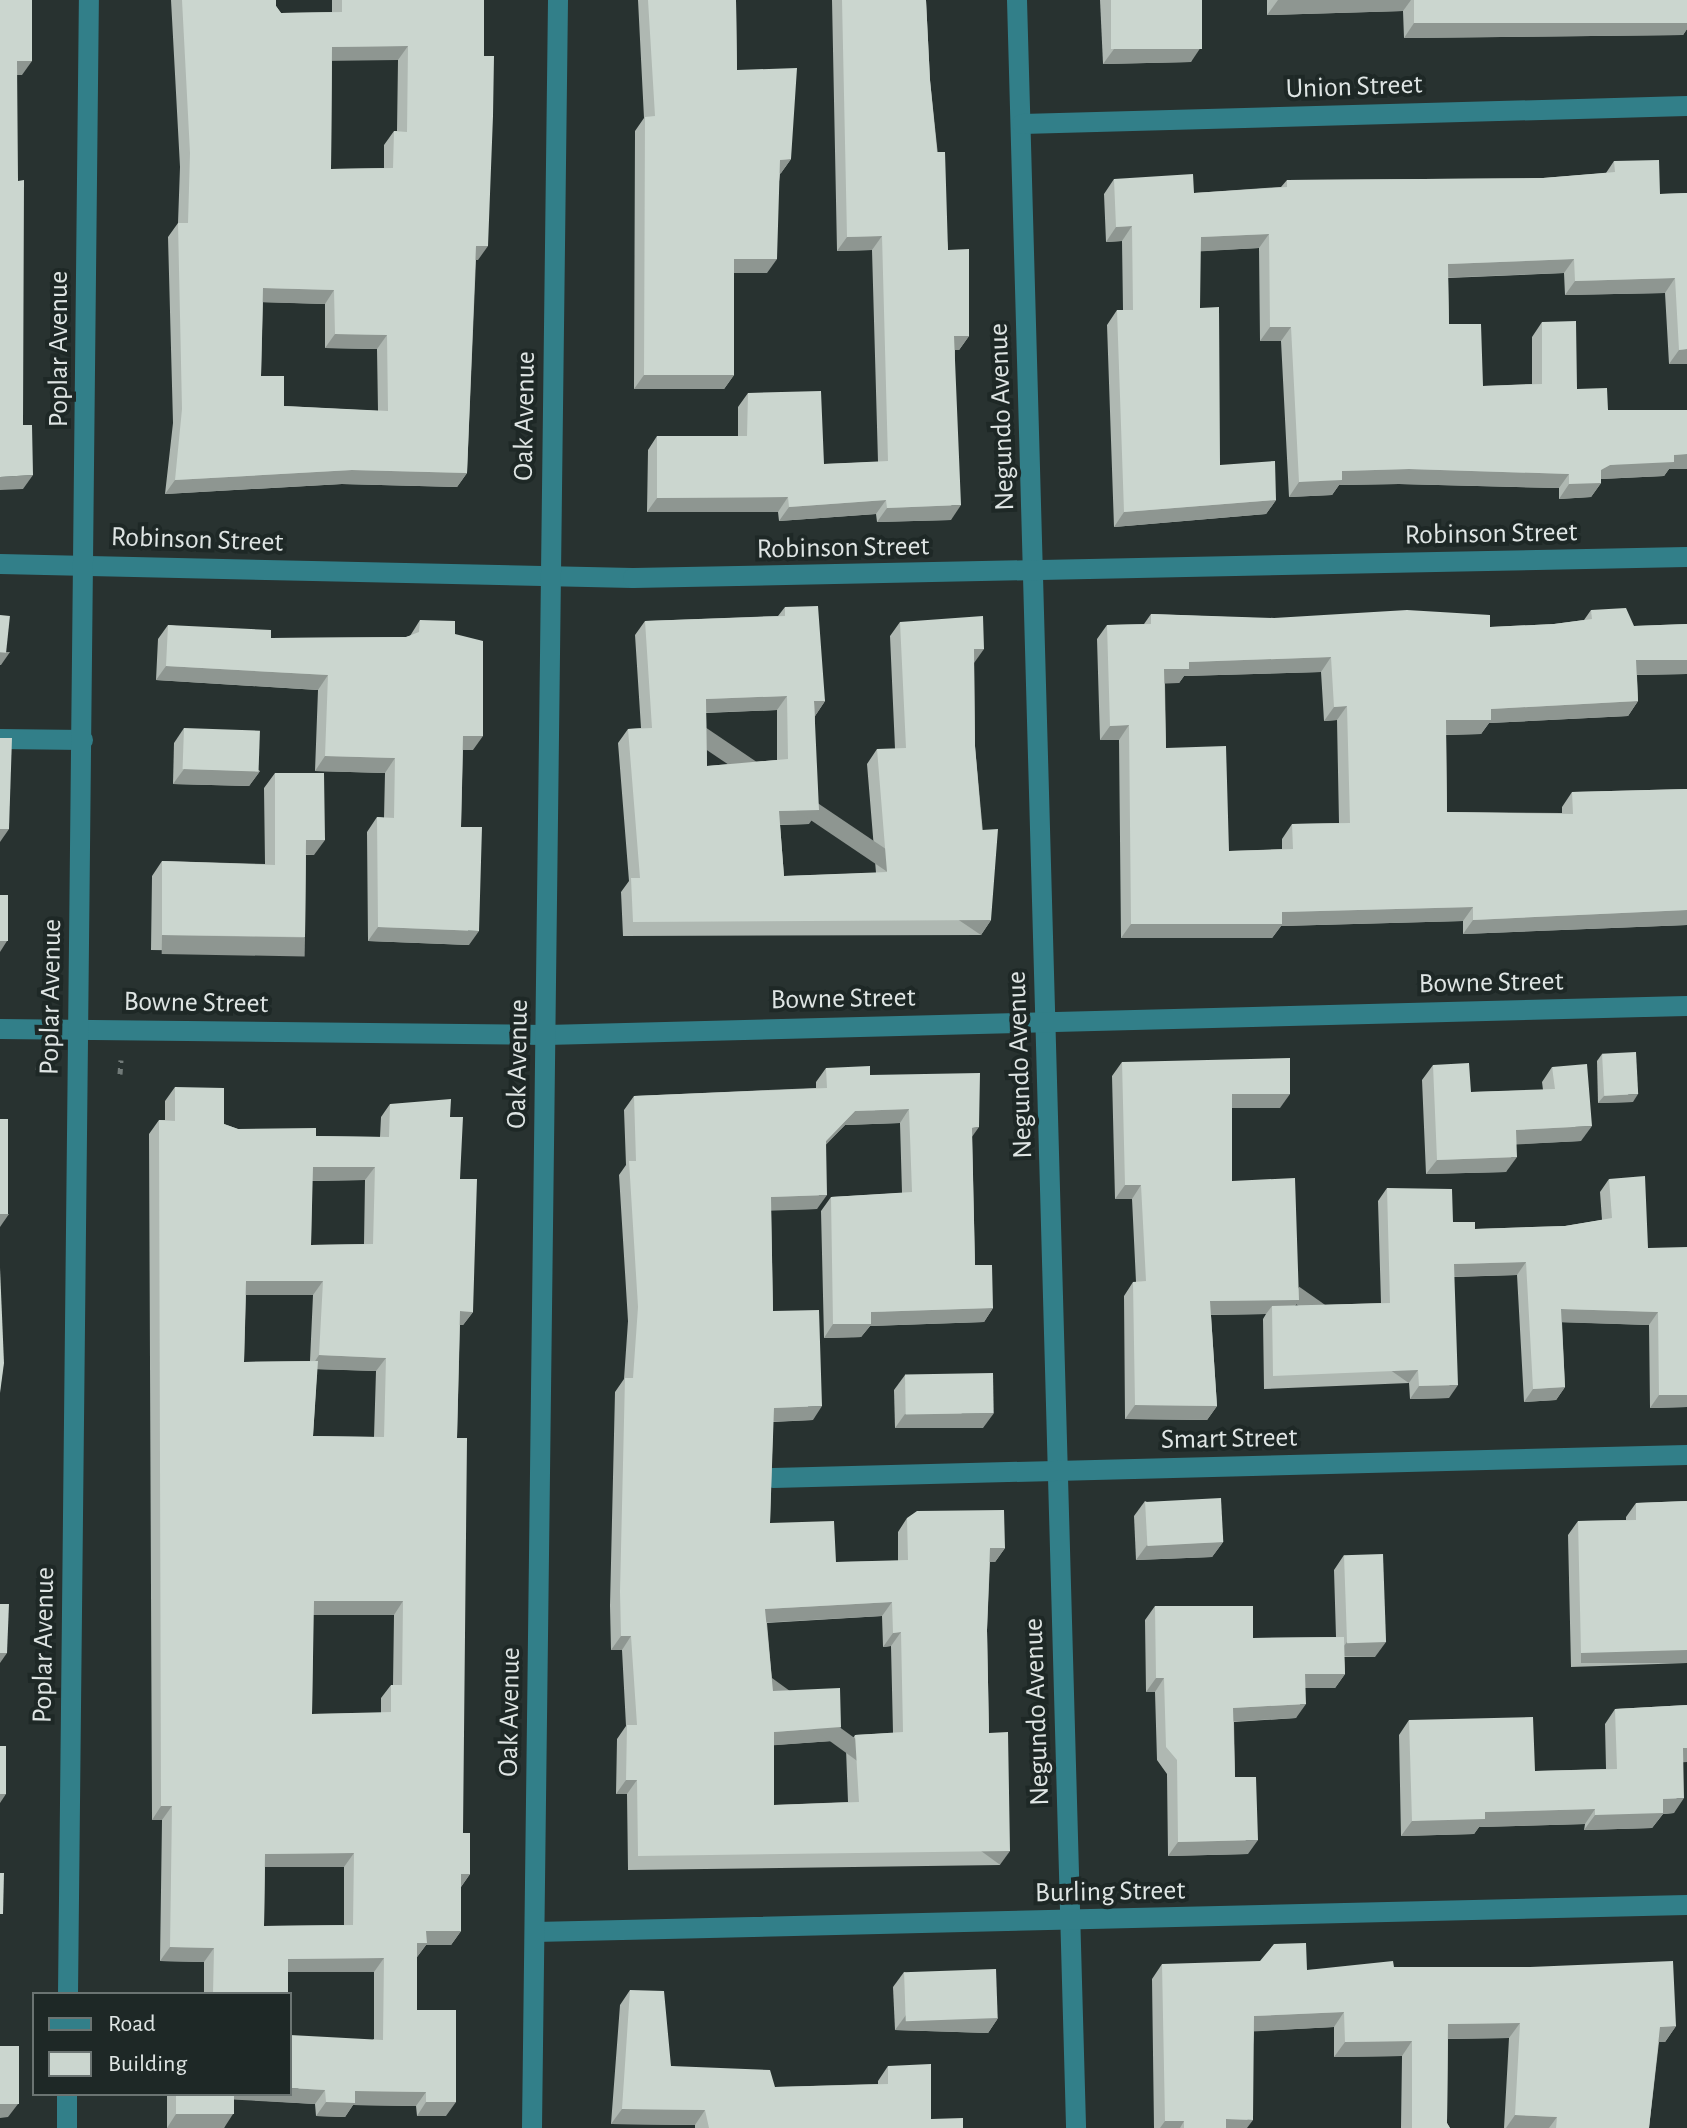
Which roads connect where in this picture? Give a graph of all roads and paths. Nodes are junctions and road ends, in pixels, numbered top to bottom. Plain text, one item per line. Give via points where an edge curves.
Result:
1 (89, 0) edge
2 (558, 0) edge
3 (1017, 0) edge
4 (1687, 106) edge
5 (1022, 124) junction
6 (1687, 557) edge
7 (0, 564) edge
8 (86, 565) junction
9 (1035, 573) junction
10 (551, 578) junction
11 (0, 739) edge
12 (83, 740) junction
13 (1687, 1006) edge
14 (1047, 1022) junction
15 (0, 1029) edge
16 (78, 1030) junction
17 (546, 1035) junction
18 (121, 1060) dead end
19 (39, 1061) dead end
20 (38, 1070) dead end
21 (120, 1074) dead end
22 (1687, 1455) edge
23 (1059, 1471) junction
24 (773, 1478) edge
25 (1687, 1905) edge
26 (1071, 1921) junction
27 (535, 1932) junction
28 (68, 1992) edge
29 (67, 2096) edge
30 (67, 2128) edge
31 (532, 2128) edge
32 (1076, 2128) edge

1 - 8 street, Poplar Avenue
2 - 10 street, Oak Avenue
3 - 5 street, Negundo Avenue
4 - 5 street, Union Street
5 - 9 street, Negundo Avenue
6 - 9 street, Robinson Street
7 - 8 street, Robinson Street
8 - 10 street, Robinson Street
8 - 12 street, Poplar Avenue
9 - 10 street, Robinson Street
9 - 14 street, Negundo Avenue
10 - 17 street, Oak Avenue
11 - 12 street
12 - 16 street, Poplar Avenue
13 - 14 street, Bowne Street
14 - 17 street, Bowne Street
14 - 23 street, Negundo Avenue
15 - 16 street, Bowne Street
16 - 17 street, Bowne Street
16 - 28 street, Poplar Avenue
17 - 27 street, Oak Avenue
18 - 21 path
19 - 20 path
22 - 23 street, Smart Street
23 - 24 street, Smart Street
23 - 26 street, Negundo Avenue
25 - 26 street, Burling Street
26 - 27 street, Burling Street
26 - 32 street, Negundo Avenue
27 - 31 street, Oak Avenue
29 - 30 street

